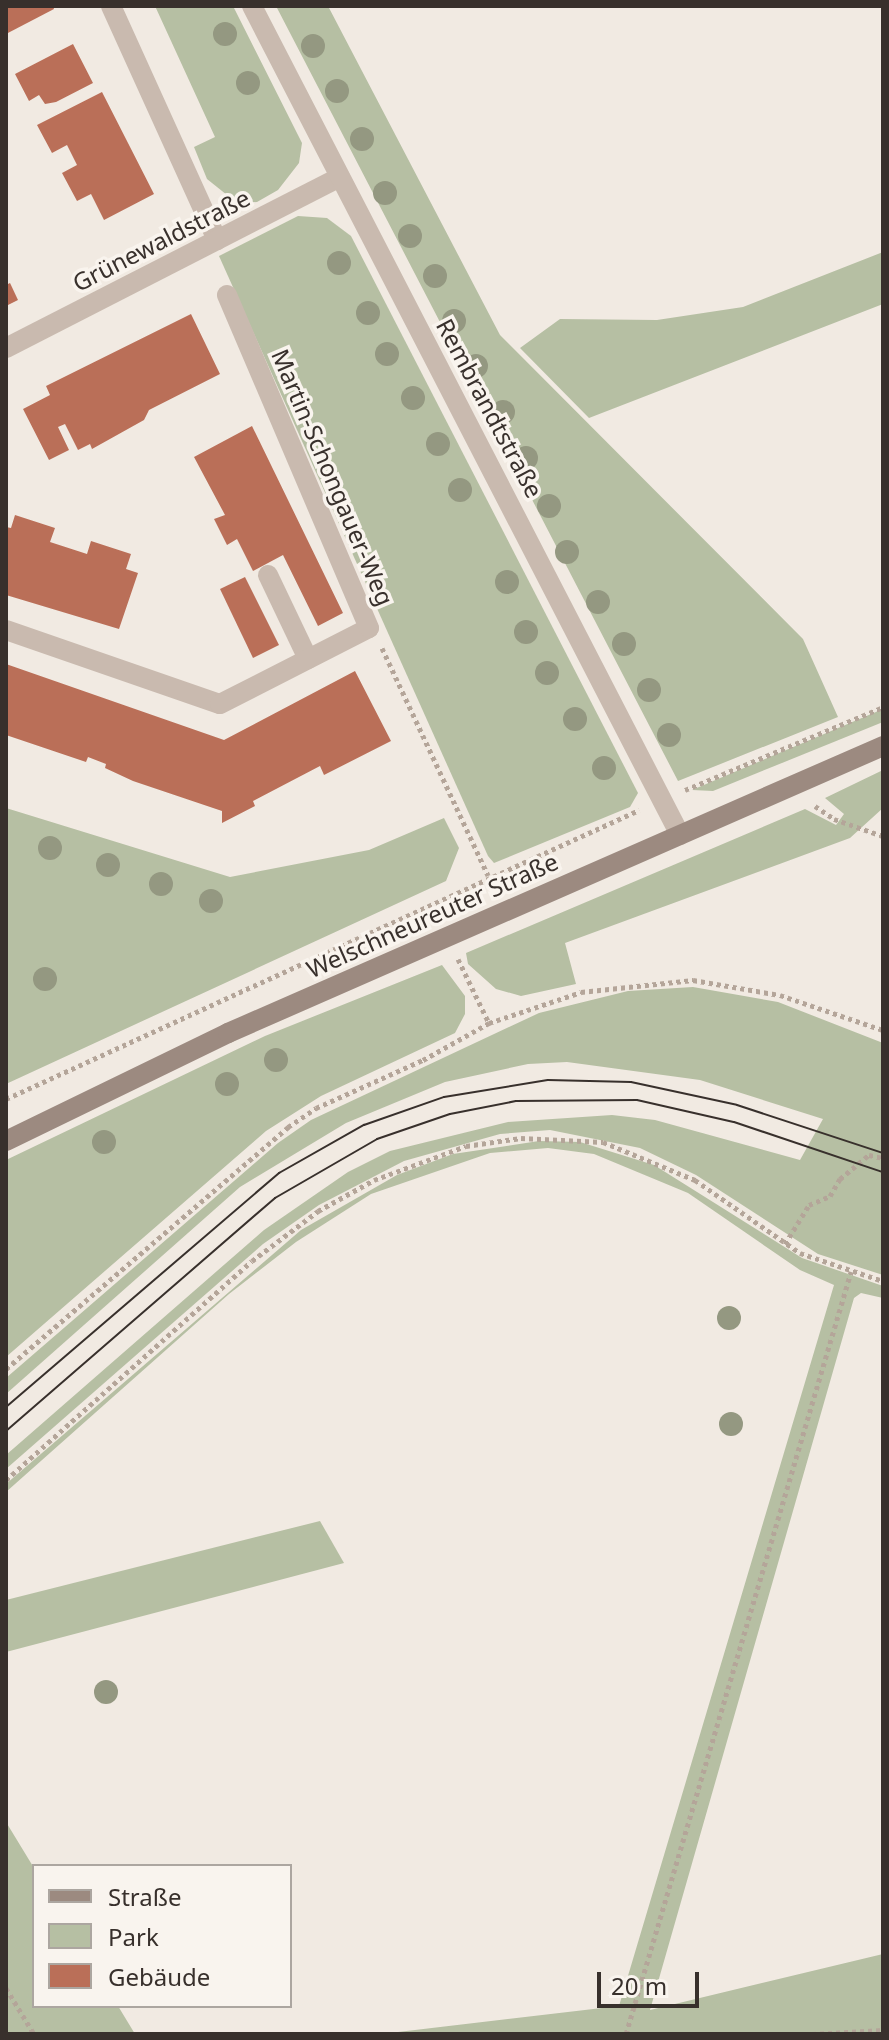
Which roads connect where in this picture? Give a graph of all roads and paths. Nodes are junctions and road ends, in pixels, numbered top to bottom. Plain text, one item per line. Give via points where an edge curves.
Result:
1 (111, 6) edge
2 (252, 6) edge
3 (340, 177) junction
4 (217, 240) junction
5 (227, 295) dead end
6 (6, 348) edge
7 (268, 575) dead end
8 (6, 630) edge
9 (380, 645) dead end
10 (308, 659) junction
11 (883, 746) edge
12 (801, 785) junction
13 (680, 835) junction
14 (883, 836) edge
15 (451, 936) junction
16 (489, 1023) junction
17 (883, 1030) edge
18 (6, 1099) edge
19 (6, 1141) edge
20 (883, 1158) edge
21 (785, 1244) junction
22 (851, 1272) junction
23 (883, 1281) edge
24 (6, 1369) edge
25 (6, 1480) edge
26 (6, 1988) edge
27 (883, 2030) edge
28 (34, 2034) edge
29 (626, 2034) edge
30 (812, 2034) edge

1 - 4 street
2 - 3 street, Rembrandtstraße
3 - 4 street, Grünewaldstraße
3 - 13 street, Rembrandtstraße
4 - 6 street, Grünewaldstraße
5 - 10 street, Martin-Schongauer-Weg via 369,628
7 - 10 street
8 - 10 street, Martin-Schongauer-Weg via 220,704
9 - 18 path via 488,875
11 - 12 main road, Welschneureuter Straße
12 - 13 main road, Welschneureuter Straße
12 - 14 path via 817,809
13 - 15 main road, Welschneureuter Straße
15 - 16 path
15 - 19 main road, Welschneureuter Straße via 228,1033
16 - 17 path via 581,992 693,980 780,995
16 - 24 path via 423,1060 316,1108 288,1127
20 - 21 path via 869,1155 840,1179 830,1196 809,1205
21 - 22 path
21 - 25 path via 695,1180 603,1142 521,1138 466,1146 374,1180 318,1211 252,1261
22 - 23 path
22 - 29 path
26 - 28 path
27 - 30 path

